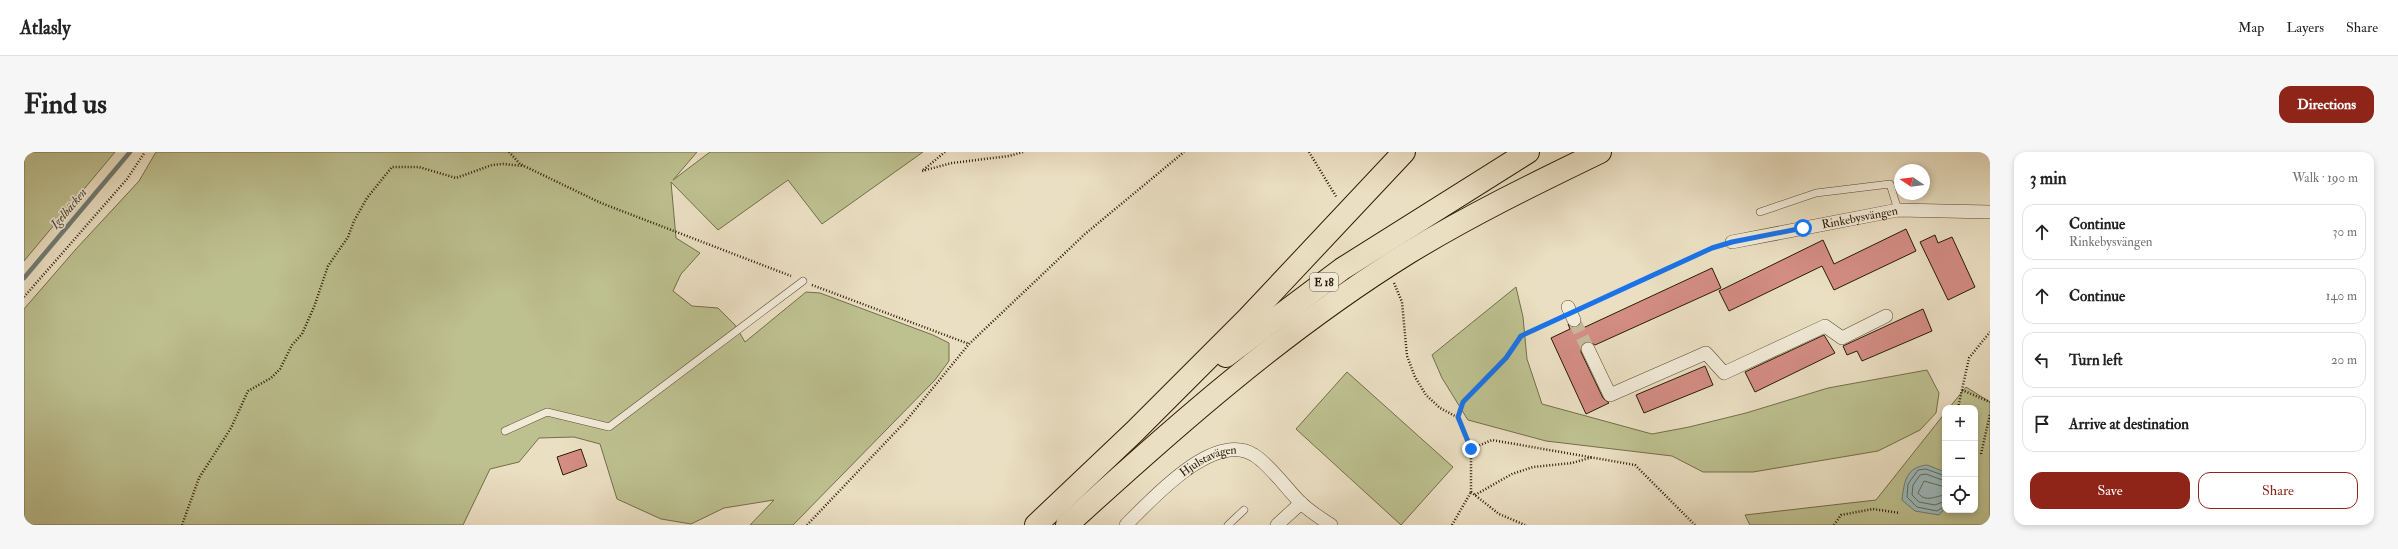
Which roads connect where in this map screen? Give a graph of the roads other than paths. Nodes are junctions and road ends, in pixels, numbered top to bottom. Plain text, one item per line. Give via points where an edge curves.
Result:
1 (1404, 152) edge
2 (1528, 152) edge
3 (1584, 152) edge
4 (1600, 152) edge
5 (1532, 185) junction
6 (1898, 210) junction
7 (1760, 212) dead end
8 (1990, 212) edge
9 (1732, 242) road end
10 (803, 281) road end
11 (1886, 316) dead end
12 (1588, 348) tunnel mouth
13 (505, 432) dead end
14 (1134, 432) junction
15 (1301, 503) junction
16 (1244, 510) dead end
17 (1036, 525) edge
18 (1067, 525) edge
19 (1126, 525) edge
20 (1228, 525) edge
21 (1277, 525) edge
22 (1331, 525) edge

1 - 14 highway via 1253,312
2 - 14 highway, E 18 via 1342,269 1221,360
3 - 5 highway, E 18
4 - 5 highway
5 - 18 highway, E 18 via 1409,252 1290,335 1151,448
6 - 7 lane via 1890,184 1816,193
6 - 8 street, Rinkebysvängen
6 - 9 street, Rinkebysvängen
10 - 13 lane via 609,427 547,412
11 - 12 street via 1842,338 1825,326 1724,373 1706,353 1610,395
14 - 17 highway, E 18
15 - 19 street, Hjulstavägen via 1255,455 1244,450 1232,449 1215,452 1186,470
15 - 21 street
15 - 22 street, Hjulstavägen
16 - 20 lane

